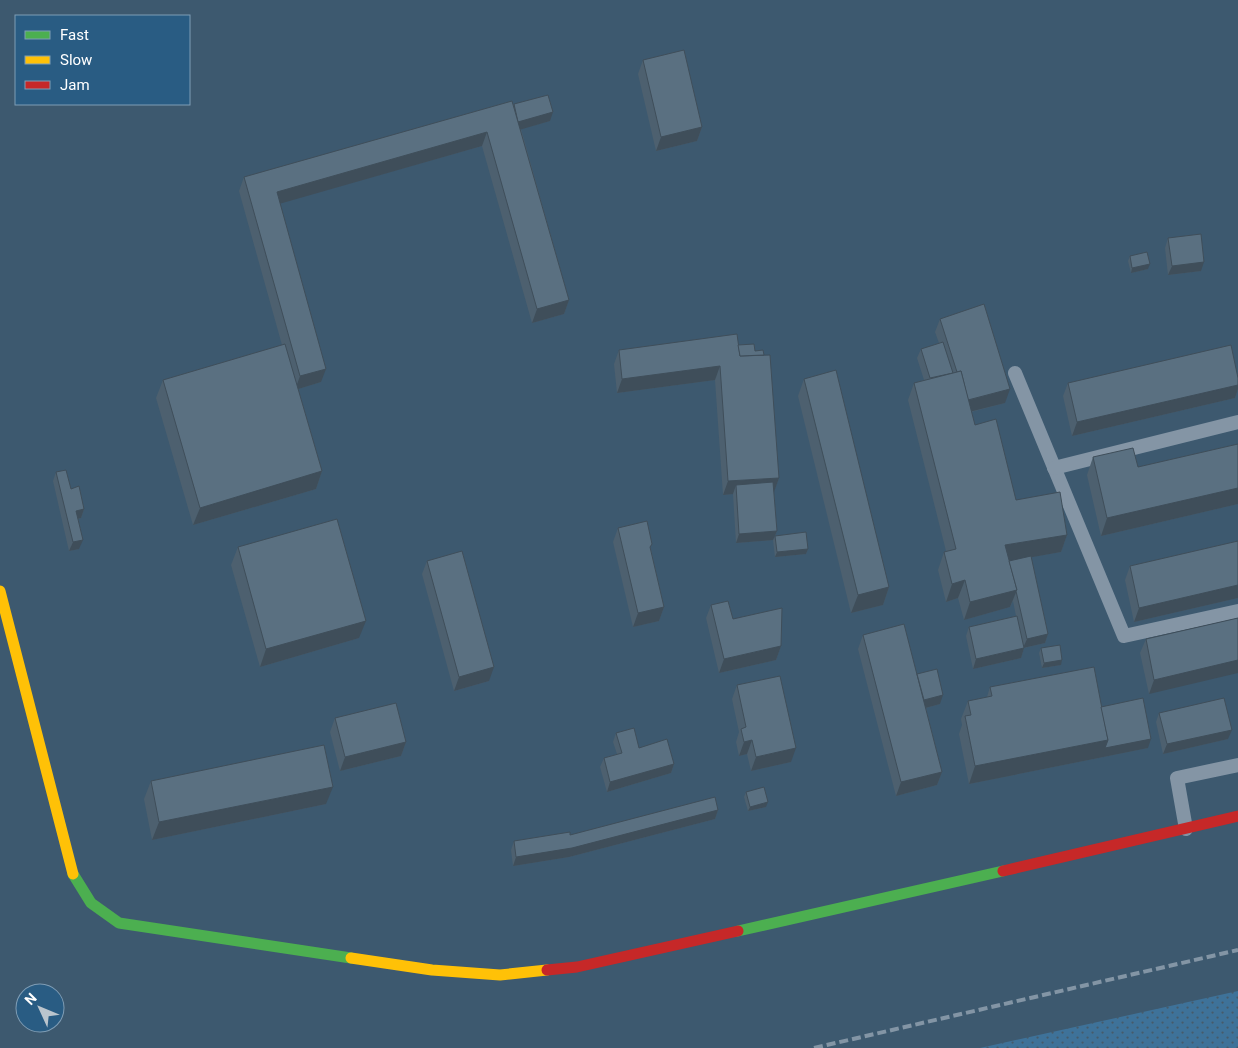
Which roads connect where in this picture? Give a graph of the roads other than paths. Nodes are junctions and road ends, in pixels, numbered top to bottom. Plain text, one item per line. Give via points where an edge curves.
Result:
1 (1015, 373) dead end
2 (1238, 422) edge
3 (1054, 468) junction
4 (0, 591) edge
5 (1238, 611) edge
6 (1238, 765) edge
7 (1238, 816) edge
8 (1186, 830) junction

1 - 3 lane
2 - 3 lane
3 - 5 lane via 1124,636
4 - 8 street via 73,874 93,906 105,917 119,923 432,970 500,976 536,973 596,963
6 - 8 lane via 1177,778
7 - 8 street

